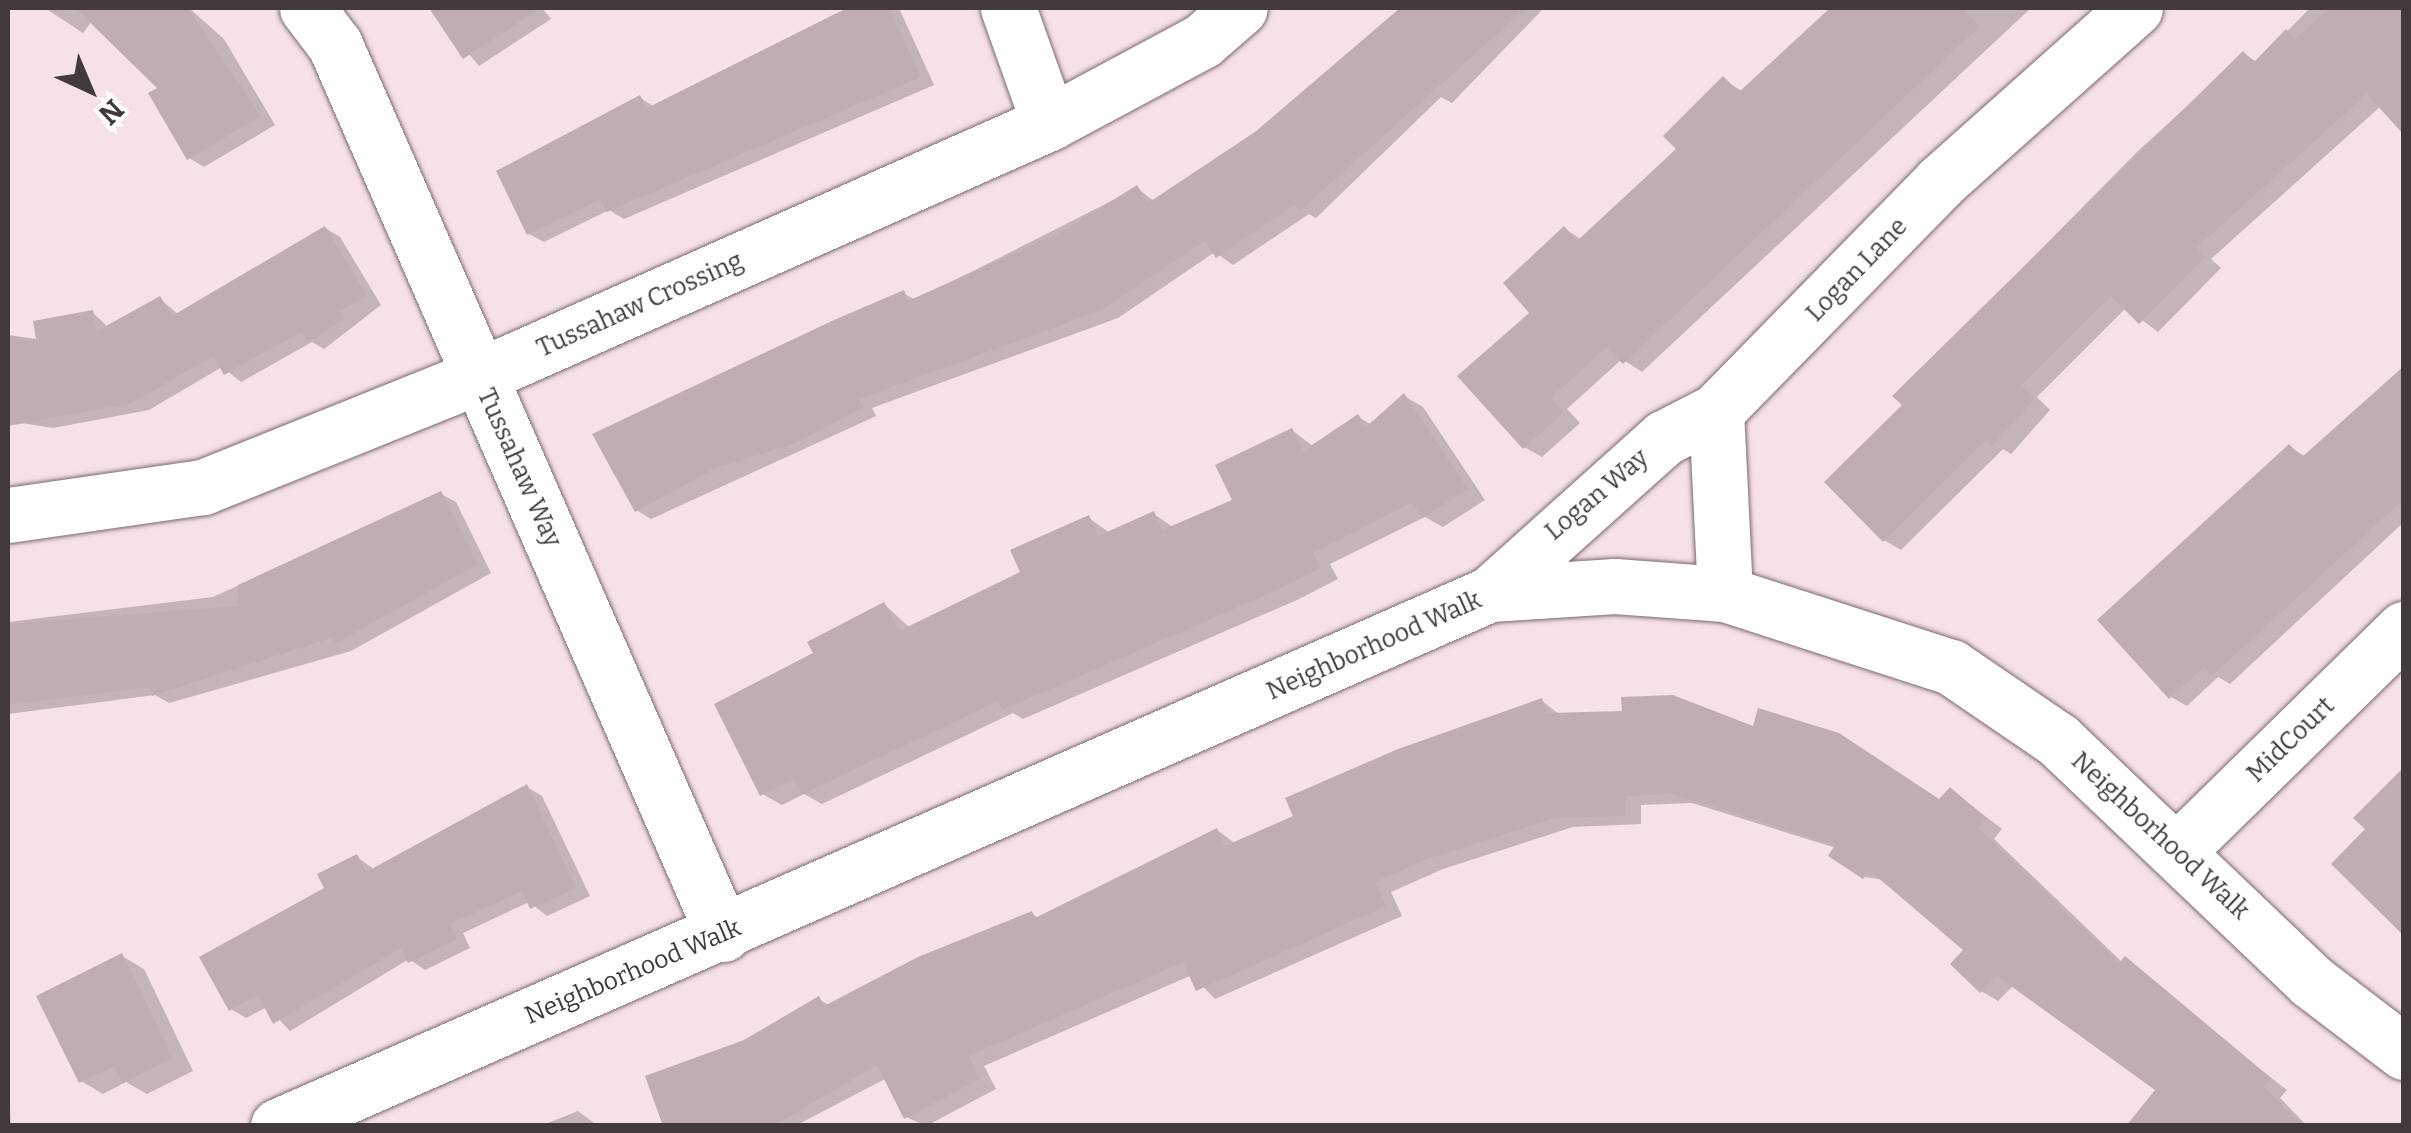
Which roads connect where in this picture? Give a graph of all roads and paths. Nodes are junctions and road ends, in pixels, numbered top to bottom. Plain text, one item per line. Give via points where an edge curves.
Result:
1 (307, 8) edge
2 (1008, 8) edge
3 (1240, 8) edge
4 (2135, 8) edge
5 (1049, 123) junction
6 (479, 376) junction
7 (1716, 411) junction
8 (8, 515) edge
9 (1490, 594) junction
10 (1724, 594) junction
11 (2404, 629) edge
12 (2178, 850) junction
13 (723, 934) junction
14 (2404, 1052) edge
15 (278, 1126) edge

1 - 6 street, Tussahaw Way via 335,45
2 - 5 street
3 - 5 street, Tussahaw Crossing via 1202,41
4 - 7 street, Logan Lane via 1940,182
5 - 6 street, Tussahaw Crossing
6 - 8 street, Tussahaw Crossing via 202,487
6 - 13 street, Tussahaw Way
7 - 9 street, Logan Way via 1664,438
7 - 10 street
9 - 10 street, Neighborhood Walk via 1614,586
9 - 13 street, Neighborhood Walk
10 - 12 street, Neighborhood Walk via 1951,668 2058,740
11 - 12 street, MidCourt
12 - 14 street, Neighborhood Walk via 2311,982
13 - 15 street, Neighborhood Walk

